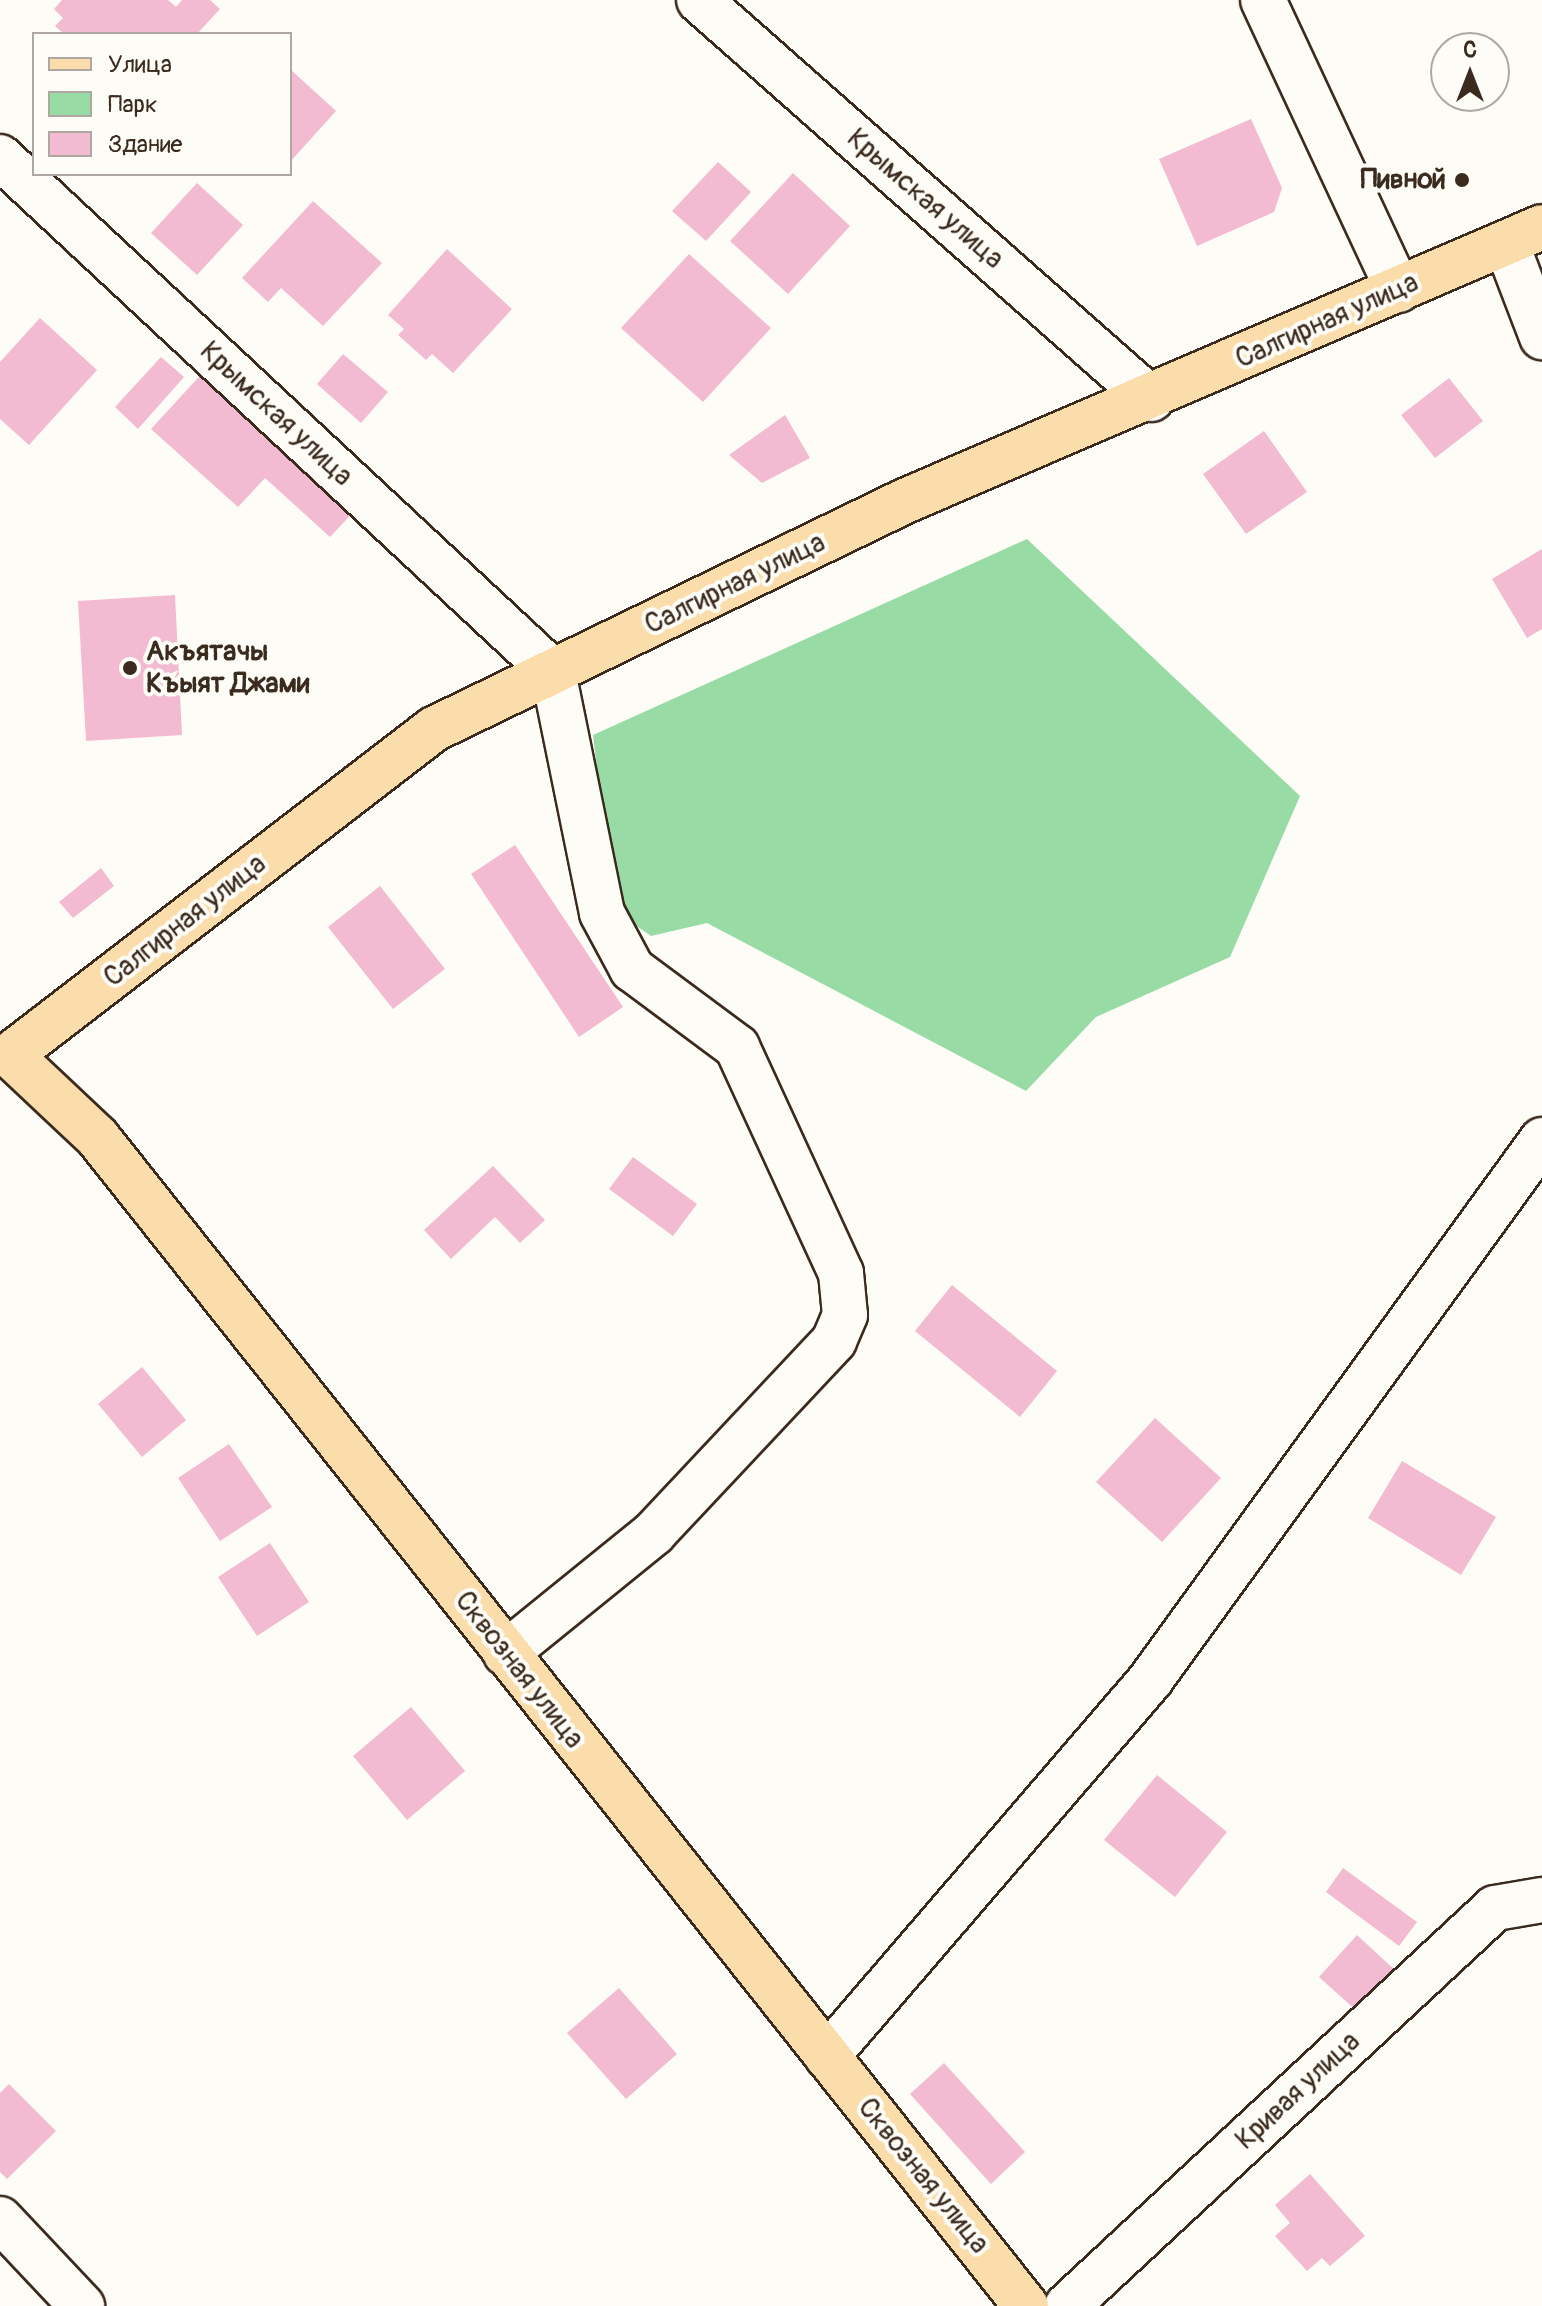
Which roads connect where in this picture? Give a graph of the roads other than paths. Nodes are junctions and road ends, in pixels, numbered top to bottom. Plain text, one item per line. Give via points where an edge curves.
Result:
1 (699, 0) edge
2 (1263, 0) edge
3 (0, 157) edge
4 (1524, 235) edge
5 (1398, 290) junction
6 (1542, 337) edge
7 (1151, 399) junction
8 (553, 672) junction
9 (3, 1055) edge
10 (1542, 1140) edge
11 (506, 1653) junction
12 (1542, 1900) edge
13 (827, 2056) junction
14 (0, 2219) edge
15 (82, 2306) edge
16 (1026, 2306) edge
17 (1067, 2306) edge

1 - 7 street, Крымская улица
2 - 5 street
3 - 8 street, Крымская улица
4 - 5 main road, Салгирная улица
4 - 6 street
5 - 7 main road, Салгирная улица
7 - 8 main road, Салгирная улица via 905,501
8 - 9 main road, Салгирная улица via 434,729
8 - 11 street via 602,913 632,969 737,1047 841,1273 845,1315 834,1341 654,1533
9 - 11 main road, Сквозная улица via 97,1137
10 - 13 street via 1151,1679
11 - 13 main road, Сквозная улица
12 - 17 street, Кривая улица via 1495,1908
13 - 16 main road, Сквозная улица
14 - 15 street

